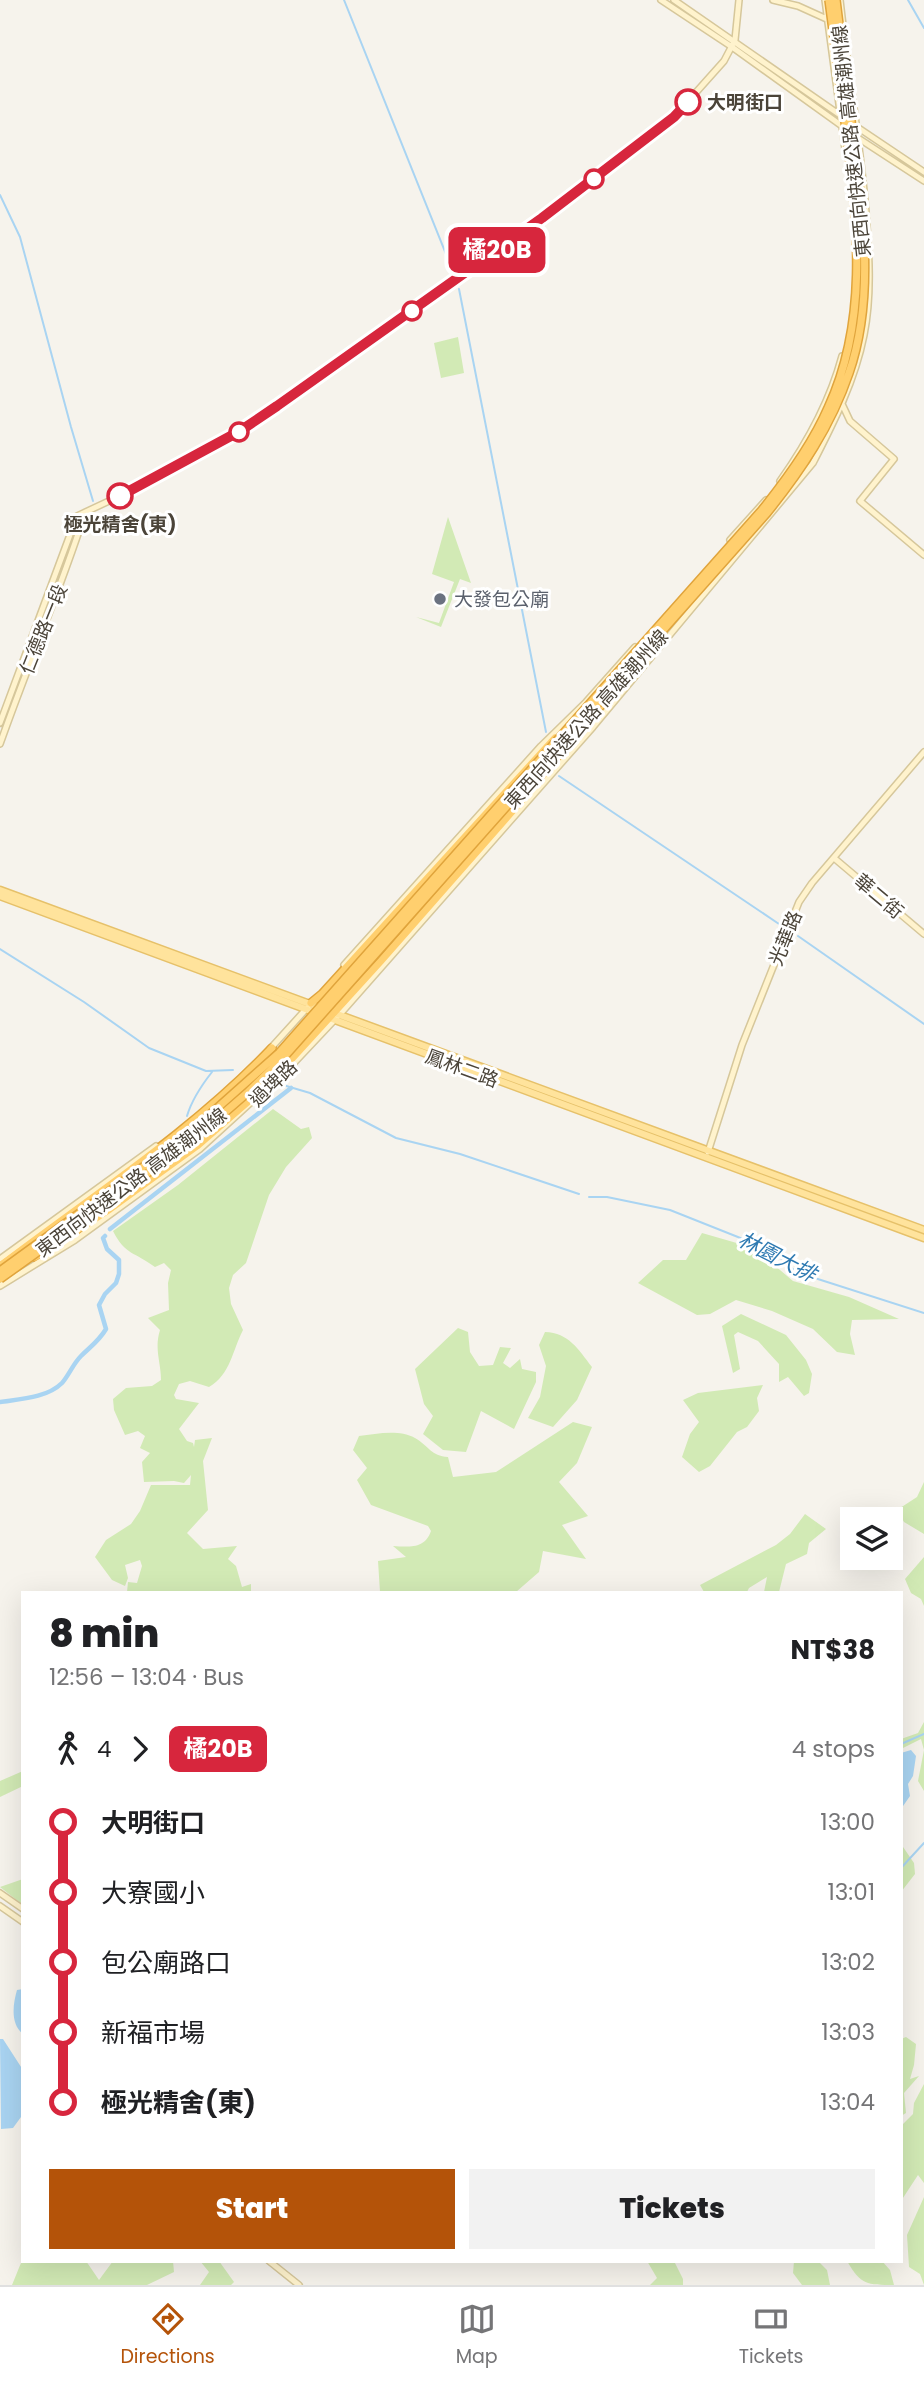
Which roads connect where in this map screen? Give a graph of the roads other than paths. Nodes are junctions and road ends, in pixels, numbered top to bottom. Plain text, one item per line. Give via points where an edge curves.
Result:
1 (660, 0) edge
2 (674, 0) edge
3 (739, 0) edge
4 (773, 0) edge
5 (827, 0) edge
6 (838, 0) edge
7 (827, 18) junction
8 (844, 38) junction
9 (735, 40) junction
10 (732, 47) junction
11 (785, 75) junction
12 (781, 82) junction
13 (840, 115) junction
14 (842, 126) junction
15 (857, 127) junction
16 (858, 137) junction
17 (924, 172) edge
18 (924, 181) edge
19 (832, 385) junction
20 (842, 404) junction
21 (85, 513) junction
22 (924, 555) edge
23 (635, 664) junction
24 (588, 706) junction
25 (0, 723) edge
26 (0, 744) edge
27 (924, 752) edge
28 (834, 858) junction
29 (0, 890) edge
30 (0, 896) edge
31 (924, 934) edge
32 (308, 1006) junction
33 (338, 1012) junction
34 (332, 1019) junction
35 (272, 1048) junction
36 (709, 1150) junction
37 (705, 1158) junction
38 (924, 1230) edge
39 (924, 1238) edge
40 (0, 1259) edge
41 (0, 1266) edge
42 (13, 1269) junction
43 (0, 1271) edge
44 (0, 1279) edge
45 (0, 1286) edge
46 (0, 1893) edge
47 (0, 1906) edge
48 (21, 1908) edge
49 (21, 1921) edge
50 (271, 2263) edge
51 (299, 2285) edge

1 - 10 main road
2 - 9 main road
3 - 9 main road
4 - 7 main road
5 - 7 main road, 過埤路
5 - 24 highway, 東西向快速公路 高雄潮州線, bridge via 858,238 857,289 843,369 828,409 779,488
6 - 8 main road
6 - 23 highway, 東西向快速公路 高雄潮州線, bridge via 864,237 864,289 850,371 834,411 784,492
7 - 8 main road
7 - 13 main road, 過埤路
8 - 15 main road
9 - 10 main road
9 - 11 main road
10 - 12 main road
10 - 21 main road via 674,117 524,231 240,431
11 - 12 main road
11 - 13 main road
12 - 14 main road
13 - 14 main road, 過埤路
13 - 15 main road
14 - 16 main road
14 - 19 main road, 過埤路 via 853,225 854,289 849,330
15 - 16 main road
15 - 17 main road
16 - 18 main road
16 - 20 main road via 869,289 864,334
19 - 20 main road
19 - 32 main road, 過埤路 via 795,460 765,501
20 - 22 main road via 850,421 894,459 860,501
20 - 33 main road via 813,463 788,495 593,727
21 - 25 main road, 仁德路一段 via 78,516
21 - 26 main road, 仁德路一段
23 - 33 highway, bridge
23 - 42 highway, 東西向快速公路 高雄潮州線, bridge via 265,1075 192,1141
24 - 32 highway, bridge
24 - 43 highway, 東西向快速公路 高雄潮州線, bridge via 279,1053 158,1158
27 - 28 main road, 光華路
28 - 31 main road, 華二街
28 - 36 main road, 光華路 via 793,913 742,1045
29 - 32 main road, 鳳林二路
30 - 32 main road, 鳳林二路
32 - 33 main road, 鳳林二路
32 - 34 main road, 鳳林二路
32 - 35 main road, 過埤路
33 - 34 highway
33 - 36 main road, 鳳林二路
34 - 37 main road, 鳳林二路
34 - 42 highway, bridge via 197,1146 110,1209
34 - 45 main road, 過埤路 via 292,1065 200,1149 75,1240
35 - 40 main road, 過埤路 via 197,1115
35 - 41 highway, bridge via 243,1079 155,1153
36 - 37 main road, 光華路
36 - 38 main road, 鳳林二路
37 - 39 main road, 鳳林二路
42 - 44 highway, 東西向快速公路 高雄潮州線, bridge
46 - 48 main road
47 - 49 main road
50 - 51 main road

